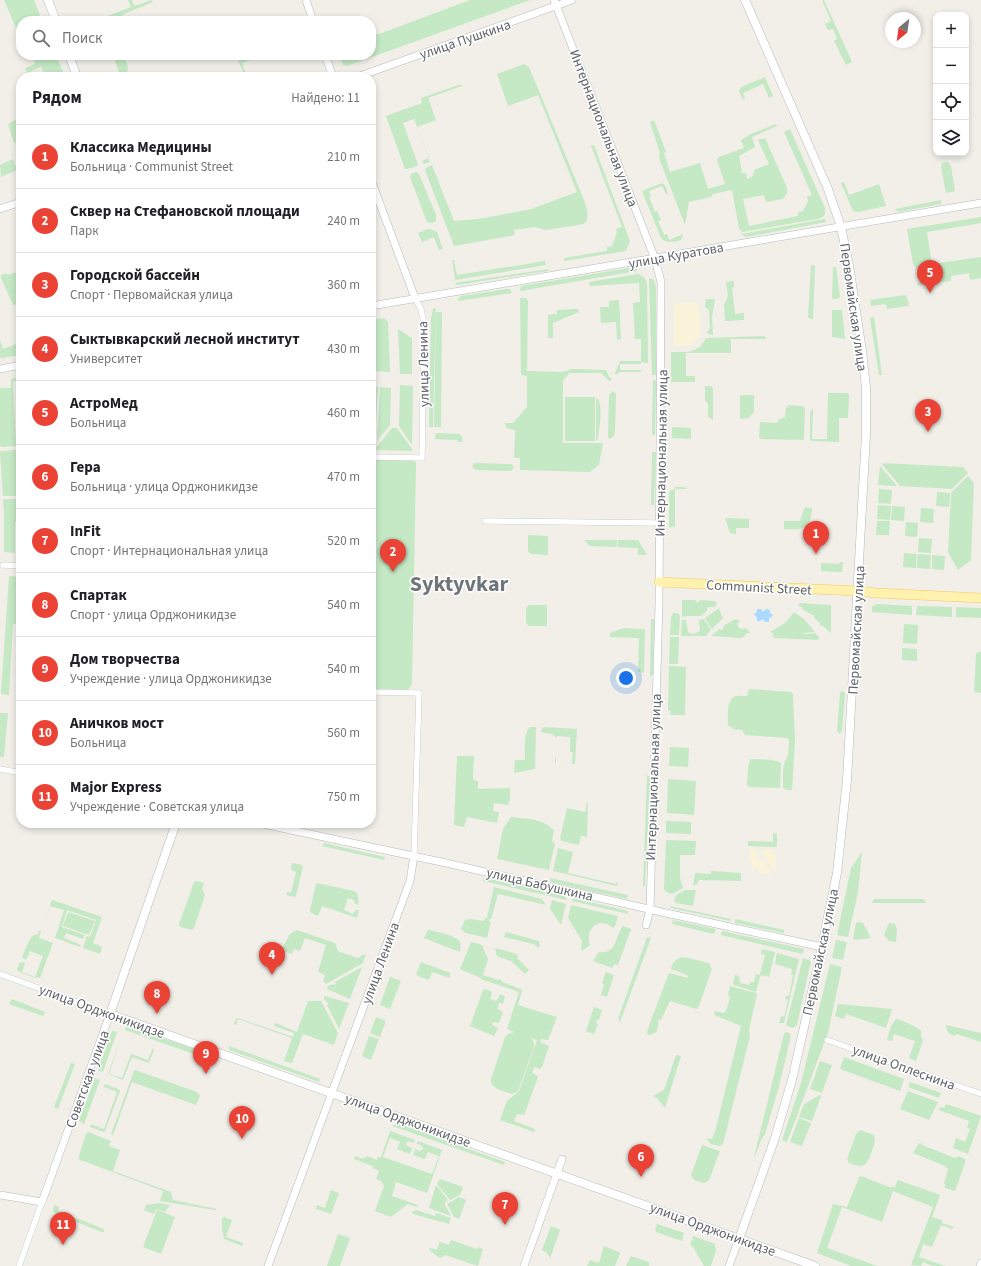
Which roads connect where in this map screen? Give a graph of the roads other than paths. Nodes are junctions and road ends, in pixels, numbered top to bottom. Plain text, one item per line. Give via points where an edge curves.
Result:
1 (48, 0) edge
2 (306, 0) edge
3 (572, 0) edge
4 (745, 0) edge
5 (555, 3) edge
6 (54, 16) edge
7 (311, 16) edge
8 (71, 60) edge
9 (327, 60) edge
10 (75, 72) edge
11 (331, 72) edge
12 (369, 72) edge
13 (376, 193) edge
14 (981, 203) edge
15 (16, 204) edge
16 (0, 209) edge
17 (841, 227) junction
18 (655, 258) junction
19 (415, 298) junction
20 (376, 305) edge
21 (16, 366) edge
22 (0, 369) edge
23 (376, 457) edge
24 (485, 521) dead end
25 (660, 522) junction
26 (3, 565) dead end
27 (16, 566) edge
28 (659, 582) junction
29 (858, 591) junction
30 (981, 592) edge
31 (981, 598) edge
32 (376, 692) edge
33 (0, 769) edge
34 (16, 772) edge
35 (174, 828) edge
36 (282, 828) edge
37 (414, 856) junction
38 (650, 909) junction
39 (646, 925) dead end
40 (822, 947) junction
41 (0, 974) edge
42 (110, 1014) junction
43 (827, 1040) dead end
44 (333, 1093) junction
45 (981, 1094) edge
46 (562, 1159) dead end
47 (557, 1173) junction
48 (0, 1195) edge
49 (42, 1202) junction
50 (739, 1239) junction
51 (981, 1263) edge
52 (19, 1266) edge
53 (268, 1266) edge
54 (524, 1266) edge
55 (729, 1266) edge
56 (815, 1266) edge
57 (980, 1266) edge

1 - 6 main road
2 - 7 street
3 - 5 street, улица Пушкина
4 - 17 main road, Первомайская улица via 828,189
5 - 12 street, улица Пушкина
5 - 18 street, Интернациональная улица
8 - 10 main road
9 - 11 street
13 - 19 street, улица Ленина
14 - 17 street, улица Куратова
15 - 16 street
17 - 18 street, улица Куратова
17 - 29 main road, Первомайская улица via 866,388
18 - 19 street, улица Куратова
18 - 25 street, Интернациональная улица via 661,282
19 - 20 street, улица Куратова
19 - 23 street, улица Ленина via 421,309 424,324 422,458
21 - 22 street
24 - 25 street
25 - 28 street, Интернациональная улица
26 - 27 street
28 - 29 main road, Сommunist Street
28 - 38 street, Интернациональная улица
29 - 30 main road via 876,589
29 - 31 main road
29 - 40 main road, Первомайская улица via 847,780 834,891
32 - 37 street, улица Ленина via 419,693
33 - 34 street
35 - 42 main road, Советская улица
36 - 37 street, улица Бабушкина
37 - 38 street, улица Бабушкина
37 - 44 street, улица Ленина via 410,881
38 - 39 street, Интернациональная улица
38 - 40 street, улица Бабушкина
40 - 50 main road, Первомайская улица via 787,1099
41 - 42 street, улица Орджоникидзе
42 - 44 main road, улица Орджоникидзе
42 - 49 street, Советская улица
43 - 45 street, улица Оплеснина
44 - 47 main road, улица Орджоникидзе
44 - 53 street, улица Ленина
46 - 47 street
47 - 50 main road, улица Орджоникидзе
47 - 54 street
48 - 49 street
49 - 52 street, Советская улица
50 - 55 street, Первомайская улица
50 - 56 main road, улица Орджоникидзе
51 - 57 street

